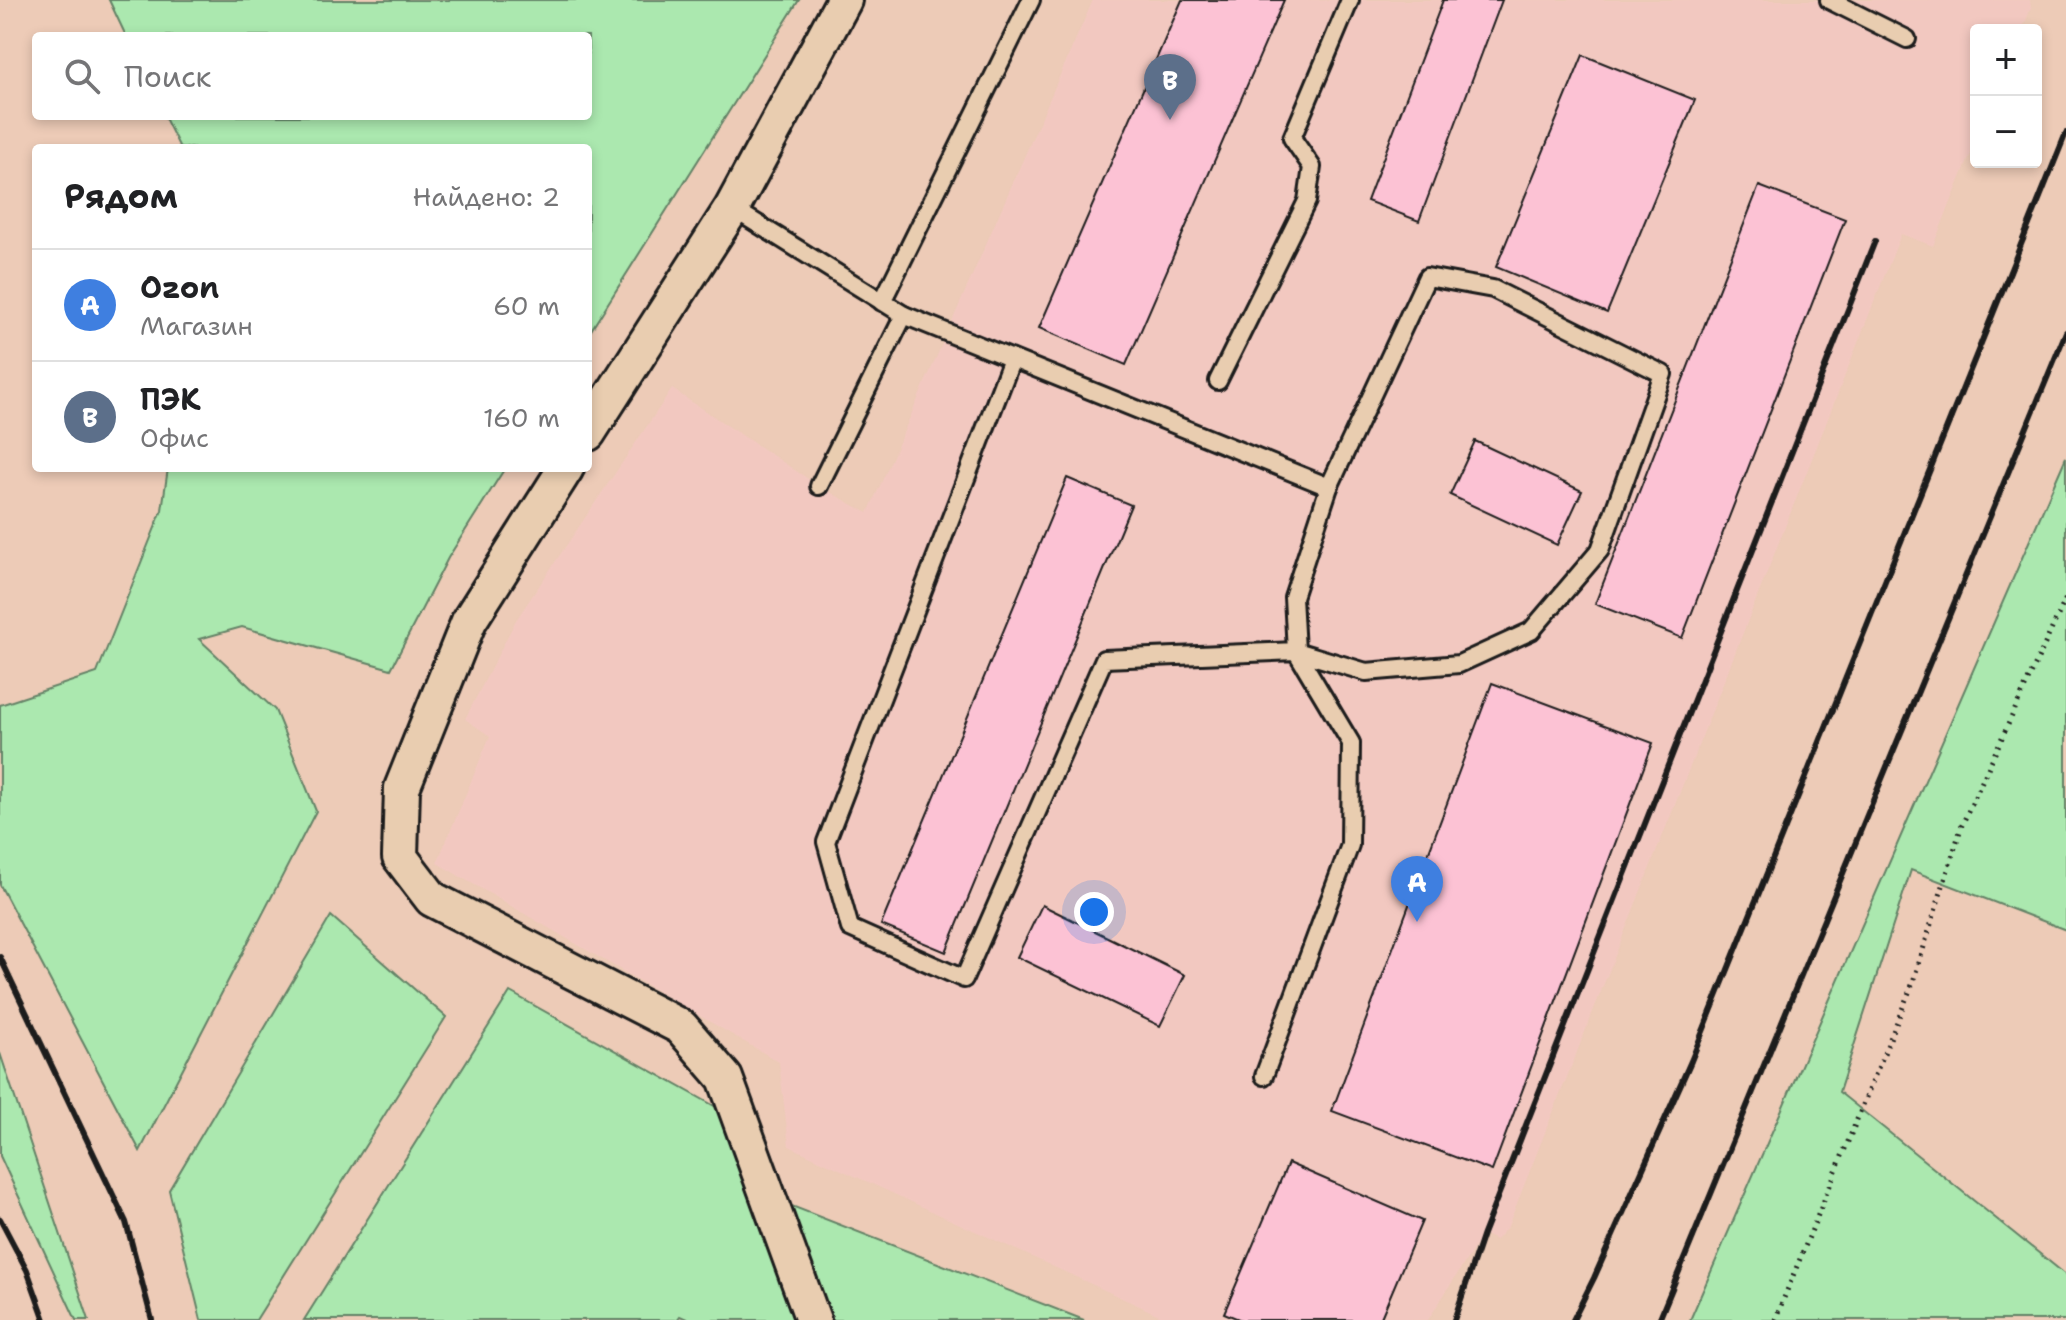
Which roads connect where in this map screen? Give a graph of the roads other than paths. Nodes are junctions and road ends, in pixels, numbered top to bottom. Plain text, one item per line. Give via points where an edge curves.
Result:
1 (844, 0) edge
2 (1031, 0) edge
3 (1350, 0) edge
4 (1829, 0) edge
5 (1907, 39) dead end
6 (732, 208) junction
7 (882, 302) junction
8 (904, 315) junction
9 (1012, 359) junction
10 (1218, 381) dead end
11 (592, 427) edge
12 (563, 472) edge
13 (819, 486) dead end
14 (1329, 487) junction
15 (1296, 651) junction
16 (1264, 1076) dead end
17 (813, 1320) edge

1 - 6 street
2 - 7 lane
3 - 10 lane via 1292,138 1312,167 1307,201
4 - 5 lane
6 - 7 lane
6 - 11 street
7 - 8 lane
8 - 9 lane
8 - 13 lane
9 - 14 lane
9 - 15 lane via 826,842 850,928 964,979 1104,659
12 - 17 street via 469,621 402,788 400,857 432,899 681,1027 725,1078
14 - 15 lane via 1293,597
14 - 15 lane via 1427,277 1493,289 1663,374 1600,550 1531,631 1459,664 1366,672
15 - 16 lane via 1351,743 1350,845

